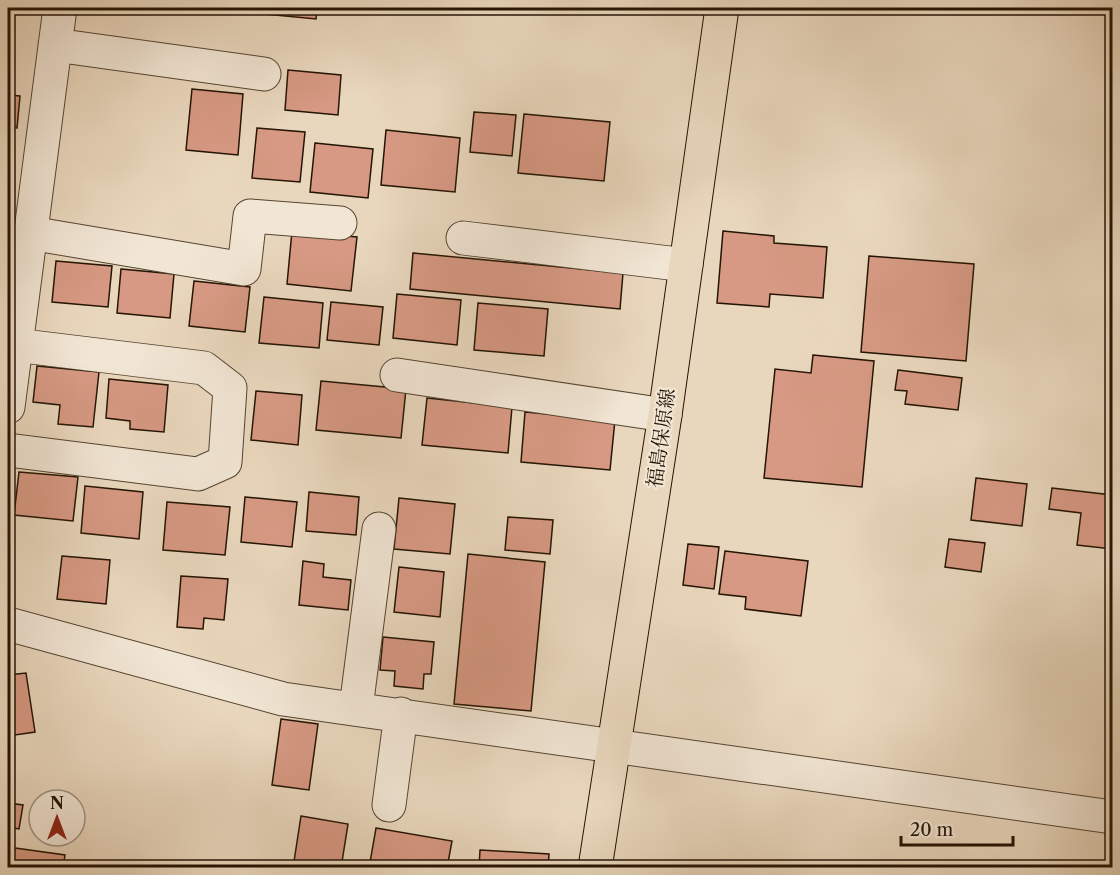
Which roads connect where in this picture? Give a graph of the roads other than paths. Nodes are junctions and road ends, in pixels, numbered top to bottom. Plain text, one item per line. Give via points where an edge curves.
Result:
1 (60, 8) edge
2 (722, 8) edge
3 (55, 45) junction
4 (264, 74) dead end
5 (340, 223) dead end
6 (30, 233) junction
7 (463, 238) dead end
8 (686, 265) junction
9 (15, 345) junction
10 (396, 375) dead end
11 (8, 407) edge
12 (665, 415) junction
13 (8, 450) edge
14 (379, 529) dead end
15 (8, 624) edge
16 (356, 708) junction
17 (401, 714) junction
18 (615, 746) junction
19 (389, 805) dead end
20 (1113, 817) edge
21 (595, 867) edge

1 - 3 street
2 - 8 main road, 福島保原線
3 - 4 street
3 - 6 street
5 - 6 street via 250,216 244,269
6 - 9 street
7 - 8 street
8 - 12 main road, 福島保原線
9 - 11 street
9 - 13 street via 204,368 230,388 225,462 198,474
10 - 12 street
12 - 18 main road, 福島保原線
14 - 16 street
15 - 16 street via 283,699
16 - 17 street
17 - 18 street
17 - 19 street
18 - 20 street
18 - 21 main road, 福島保原線

